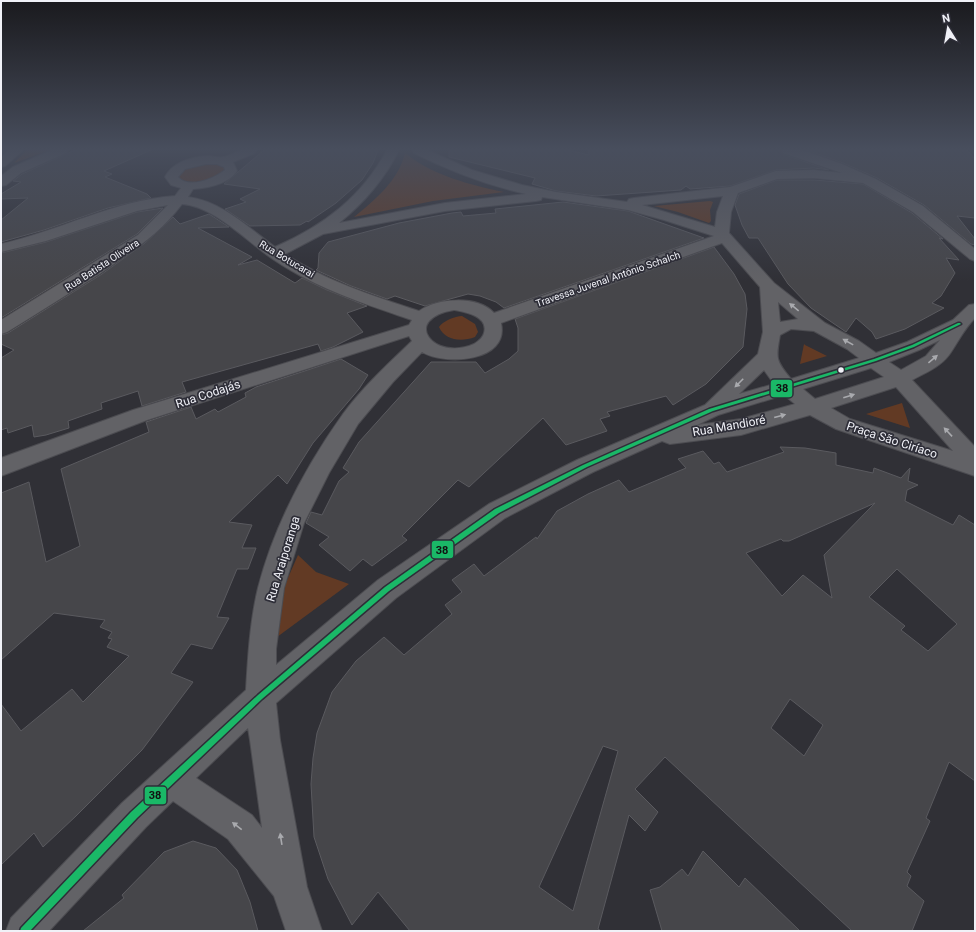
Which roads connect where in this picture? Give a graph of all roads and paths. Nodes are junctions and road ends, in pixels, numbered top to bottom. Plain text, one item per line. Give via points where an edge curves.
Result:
1 (184, 193) edge
2 (362, 193) edge
3 (545, 193) edge
4 (716, 193) edge
5 (731, 193) edge
6 (890, 193) edge
7 (555, 196) junction
8 (180, 200) junction
9 (615, 203) junction
10 (319, 231) junction
11 (723, 236) junction
12 (1, 248) edge
13 (274, 253) junction
14 (975, 256) edge
15 (768, 286) junction
16 (975, 309) edge
17 (492, 320) junction
18 (959, 324) junction
19 (819, 327) junction
20 (1, 328) edge
21 (420, 329) junction
22 (772, 332) junction
23 (766, 356) junction
24 (875, 360) junction
25 (900, 379) junction
26 (787, 387) junction
27 (812, 408) junction
28 (711, 410) junction
29 (645, 440) junction
30 (975, 461) edge
31 (1, 467) edge
32 (975, 467) edge
33 (260, 697) junction
34 (172, 781) junction
35 (290, 887) junction
36 (24, 931) edge
37 (304, 931) edge

1 - 8 street, Rua Batista Oliveira
2 - 10 street
3 - 7 street
4 - 9 street
5 - 11 street via 724,209
6 - 14 street via 919,210
7 - 9 street
7 - 10 street via 445,207
8 - 12 street, Rua Botucarai via 133,209
8 - 13 street, Rua Botucarai via 208,206
8 - 20 street, Rua Batista Oliveira via 143,238
9 - 11 street via 679,218
10 - 13 street
11 - 15 street
11 - 17 street, Travessa Juvenal Antônio Schalch
13 - 21 street, Rua Botucarai via 306,273 377,303
19 -> 15 street
15 - 22 street
16 - 18 street
17 - 21 street via 481,310 459,305 436,309
17 - 21 street via 495,326 492,337 483,347 461,354 438,352 428,347
18 - 24 street via 913,346
25 -> 18 street via 933,360 942,351
19 - 22 street, Praça São Ciríaco via 791,324
24 -> 19 street, Praça São Ciríaco
21 - 31 street, Rua Codajás via 140,415
21 - 33 street, Rua Araiporanga via 386,377 351,419 320,468 292,522 272,588 262,649
22 - 23 street
23 - 26 street, Praça São Ciríaco via 773,370
23 -> 28 street
24 - 25 street, Praça São Ciríaco
24 - 26 street
27 -> 25 street
30 -> 25 street, Praça São Ciríaco
26 - 27 street, Praça São Ciríaco
26 - 28 street, Rua Mandioré
29 -> 27 street, Rua Mandioré via 741,427
27 - 32 street, Praça São Ciríaco via 843,424
28 - 29 street, Rua Mandioré
29 - 33 street, Rua Mandioré via 585,466 497,511 387,590
33 - 34 street, Rua Mandioré
35 -> 33 street, Rua Araiporanga
35 -> 34 street, Rua Araiporanga via 240,827
34 - 36 street, Rua Mandioré via 134,816
35 - 37 street, Rua Araiporanga

